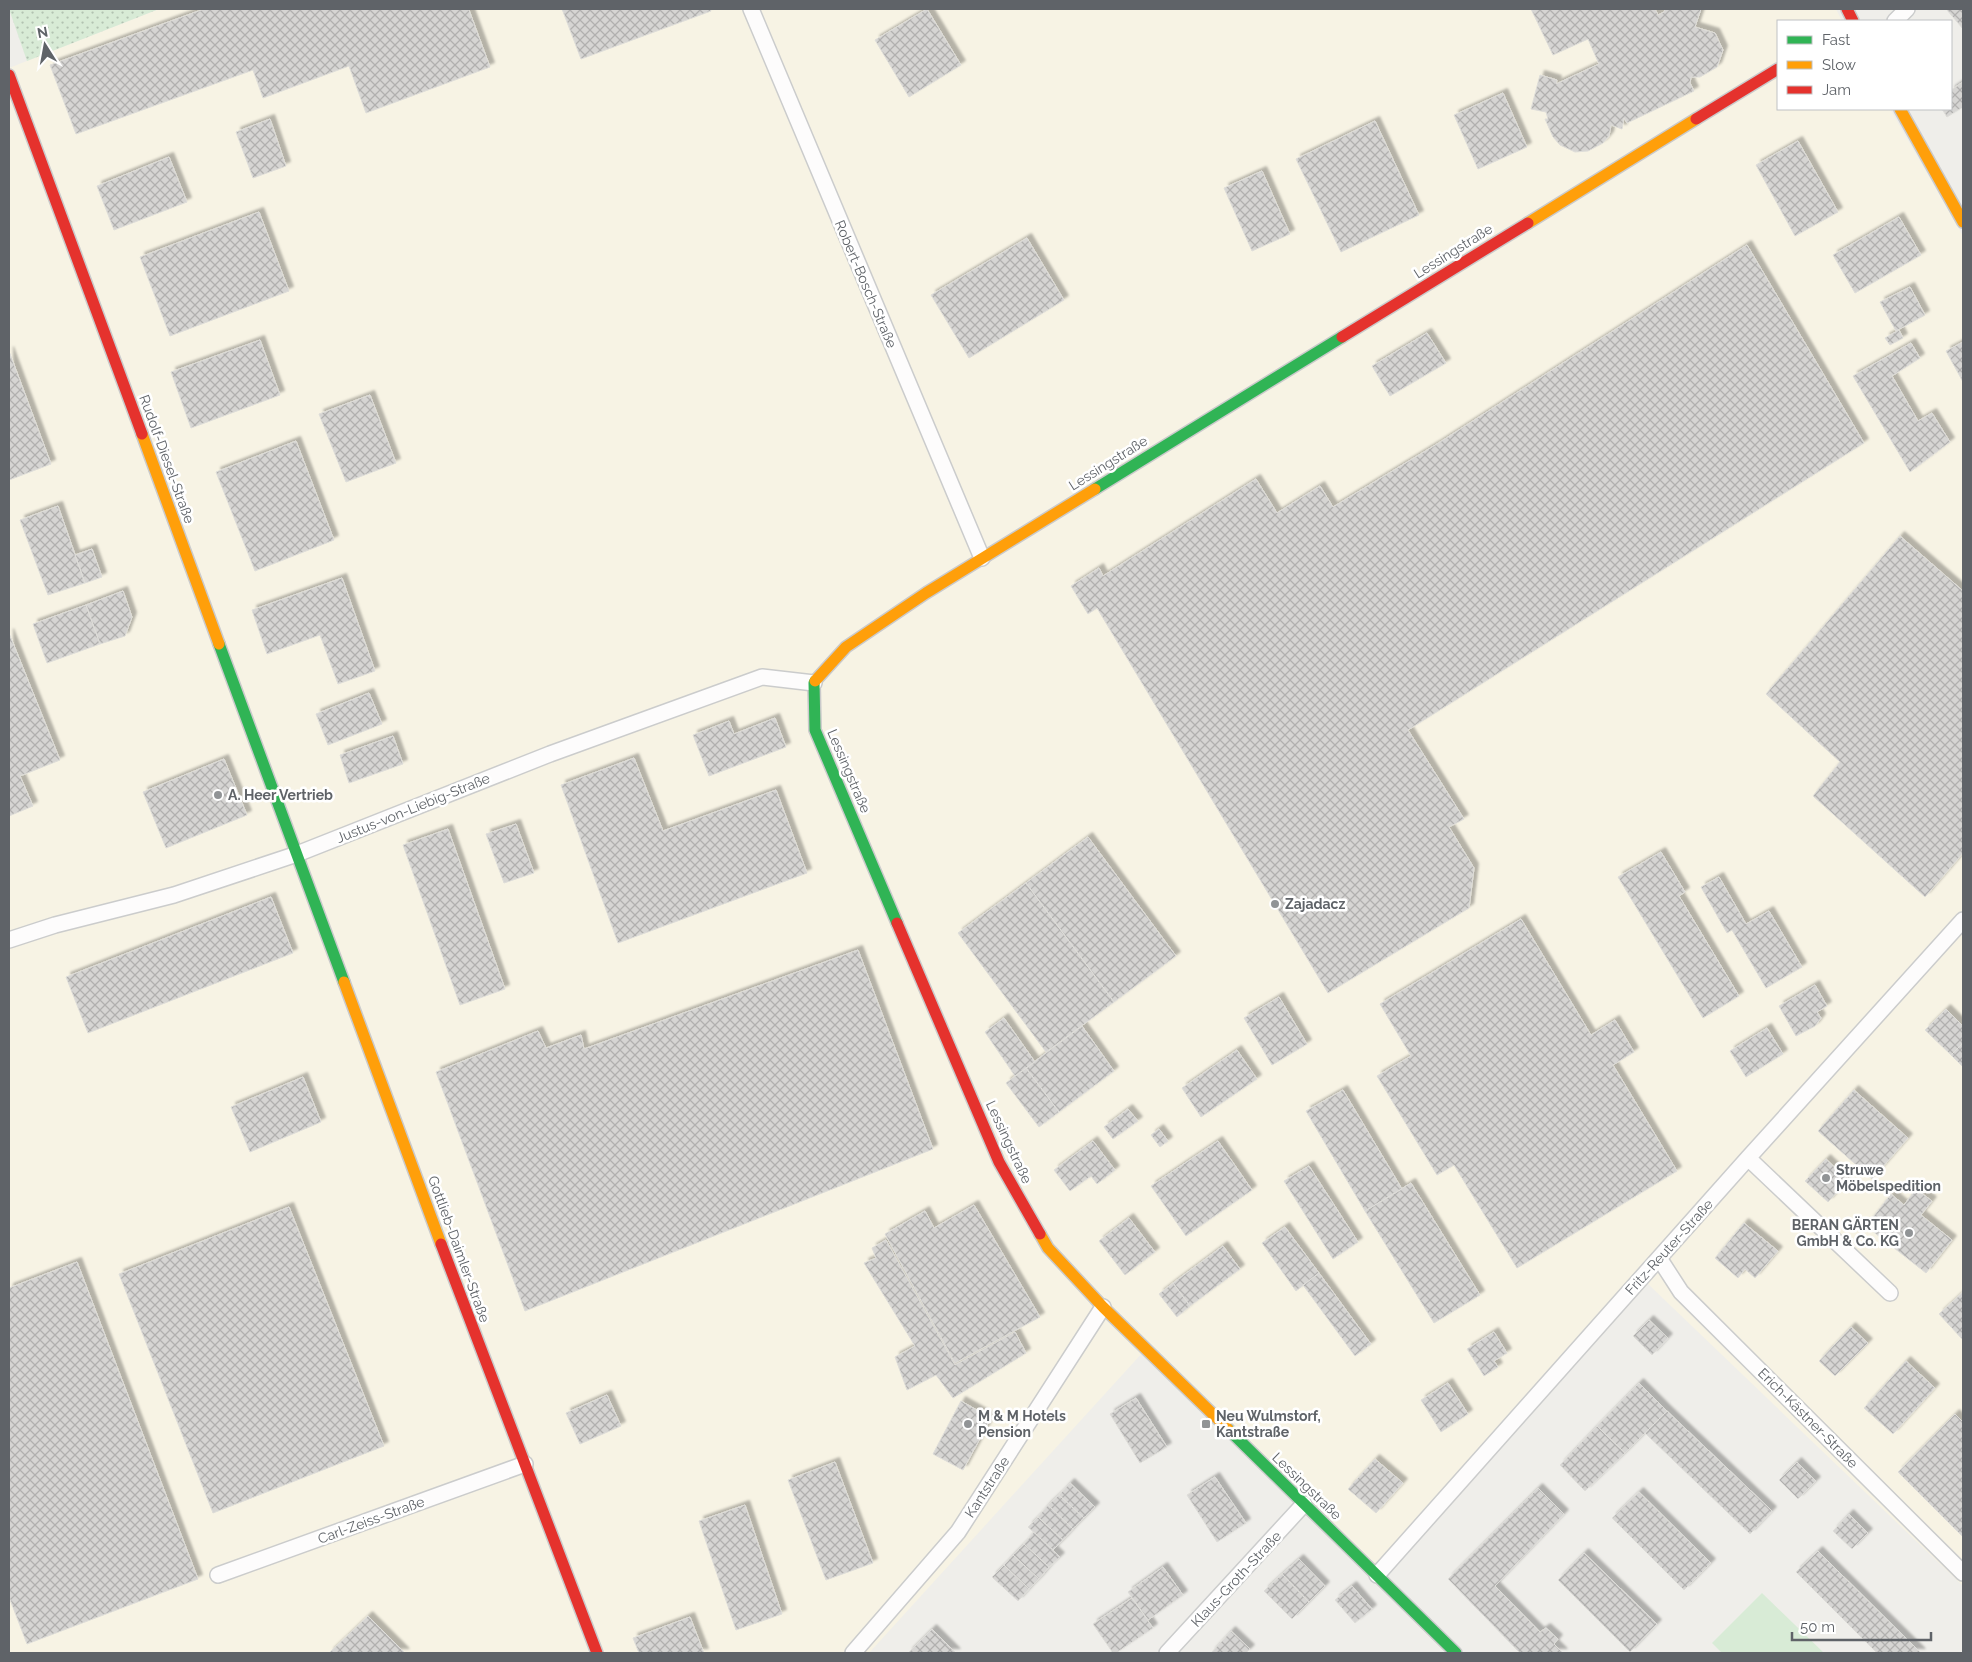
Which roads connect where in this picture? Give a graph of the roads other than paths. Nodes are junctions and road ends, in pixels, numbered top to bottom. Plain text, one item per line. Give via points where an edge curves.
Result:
1 (750, 9) edge
2 (1907, 9) edge
3 (1896, 20) edge
4 (1777, 70) edge
5 (9, 75) edge
6 (1901, 110) edge
7 (1963, 222) edge
8 (982, 558) junction
9 (814, 683) junction
10 (297, 854) junction
11 (1963, 920) edge
12 (9, 940) edge
13 (1748, 1158) junction
14 (1659, 1258) junction
15 (1890, 1293) dead end
16 (1103, 1307) junction
17 (525, 1464) junction
18 (1304, 1504) junction
19 (1963, 1573) edge
20 (218, 1575) dead end
21 (1376, 1575) junction
22 (597, 1653) edge
23 (854, 1653) edge
24 (1167, 1653) edge
25 (1456, 1653) edge

1 - 8 street, Robert-Bosch-Straße
2 - 3 street
4 - 8 street, Lessingstraße
5 - 10 street, Rudolf-Diesel-Straße
6 - 7 street
8 - 9 street, Lessingstraße via 846,647
9 - 10 street, Justus-von-Liebig-Straße via 762,677 550,754
9 - 16 street, Lessingstraße via 815,730 999,1162 1048,1248
10 - 12 street, Justus-von-Liebig-Straße via 174,895
10 - 17 street, Gottlieb-Daimler-Straße
11 - 13 street, Fritz-Reuter-Straße
13 - 14 street, Fritz-Reuter-Straße
13 - 15 street
14 - 19 street, Erich-Kästner-Straße via 1681,1292
14 - 21 street, Fritz-Reuter-Straße
16 - 18 street, Lessingstraße
16 - 23 street, Kantstraße via 958,1532
17 - 20 street, Carl-Zeiss-Straße
17 - 22 street, Gottlieb-Daimler-Straße
18 - 21 street, Lessingstraße
18 - 24 street, Klaus-Groth-Straße
21 - 25 street, Lessingstraße

